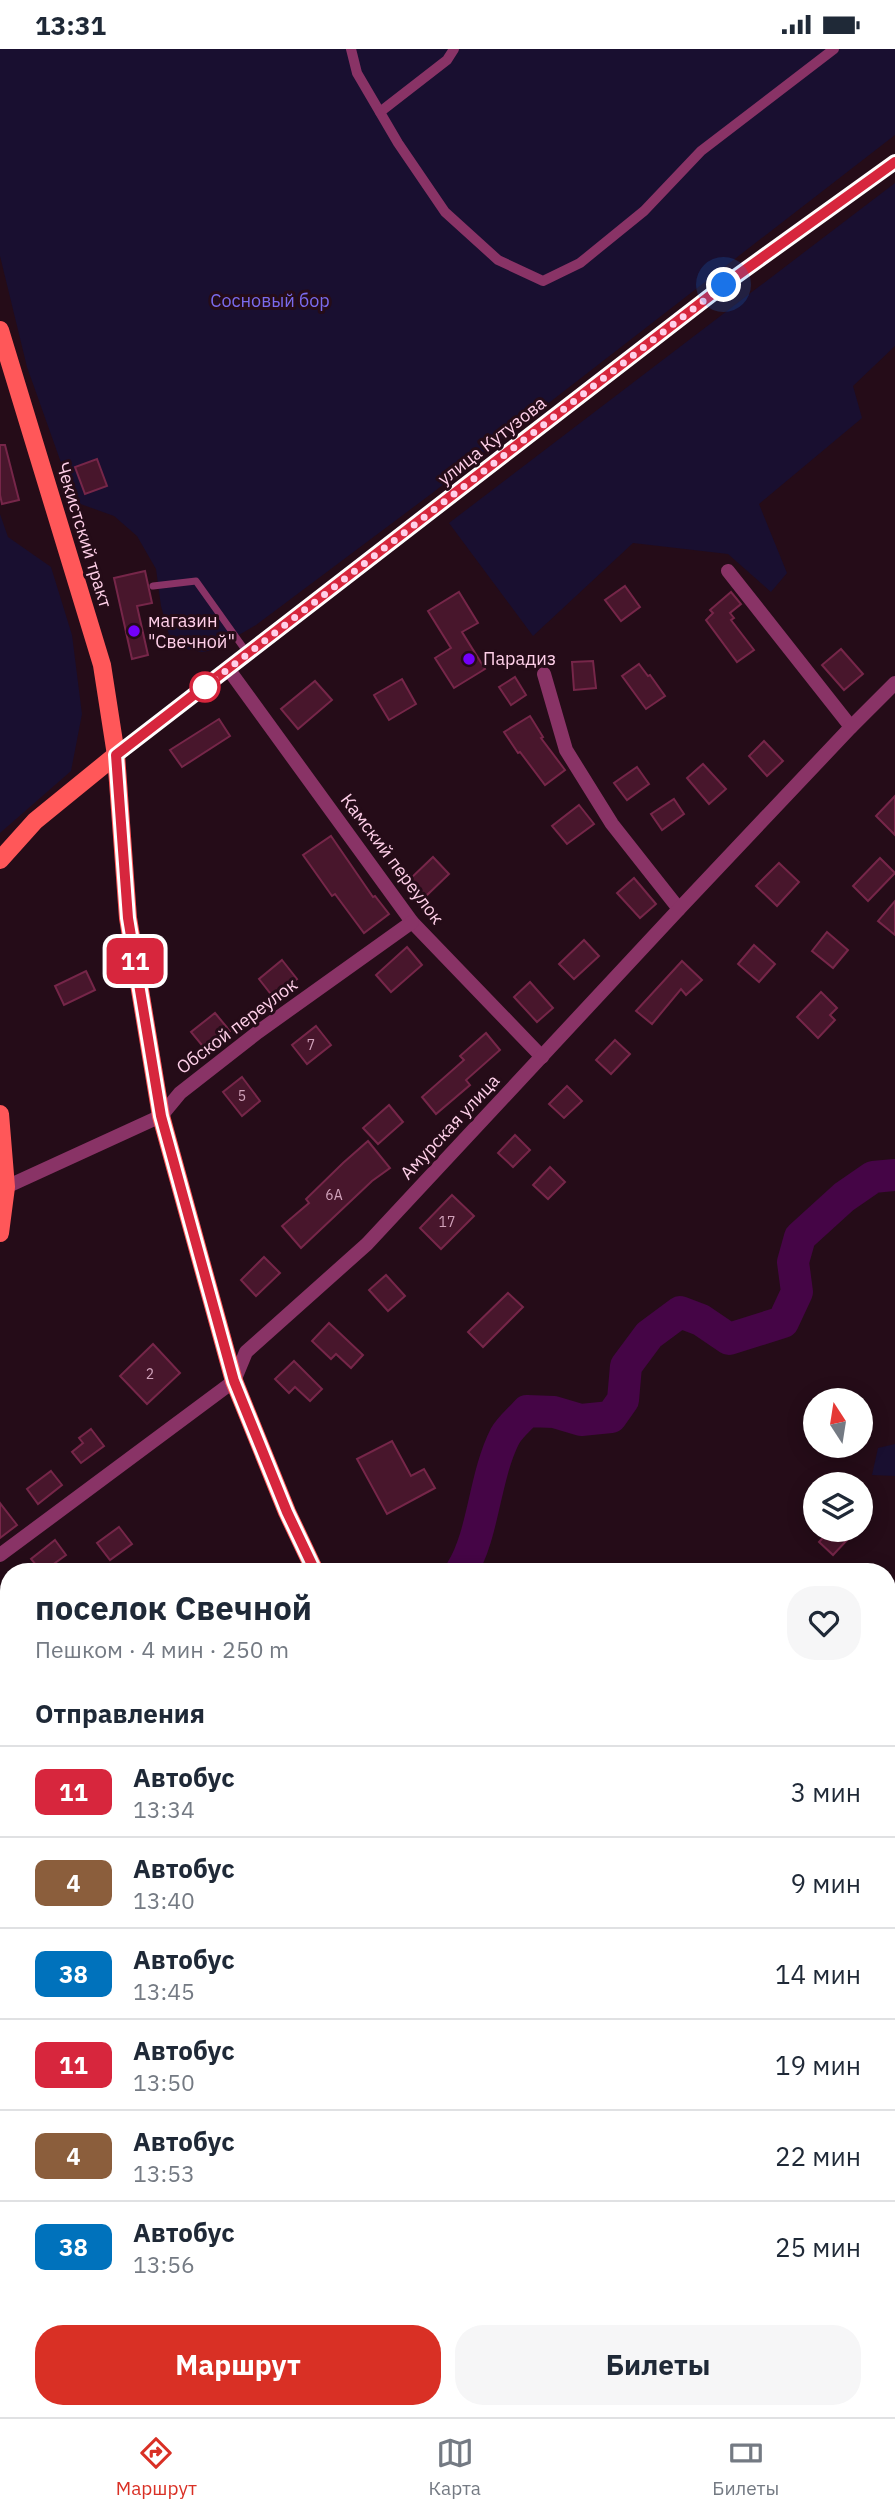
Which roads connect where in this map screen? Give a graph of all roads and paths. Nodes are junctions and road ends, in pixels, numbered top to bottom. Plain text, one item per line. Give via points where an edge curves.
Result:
1 (351, 49) edge
2 (454, 49) edge
3 (834, 49) edge
4 (380, 112) junction
5 (895, 162) edge
6 (0, 330) edge
7 (728, 571) dead end
8 (153, 586) dead end
9 (248, 654) junction
10 (229, 670) junction
11 (544, 674) dead end
12 (895, 683) edge
13 (850, 727) junction
14 (116, 755) junction
15 (0, 860) edge
16 (679, 909) junction
17 (412, 922) junction
18 (542, 1057) junction
19 (0, 1114) edge
20 (161, 1116) junction
21 (6, 1187) junction
22 (0, 1233) edge
23 (234, 1381) junction
24 (0, 1555) edge
25 (311, 1563) edge

1 - 4 street via 357,73
2 - 4 street via 447,60
3 - 4 street via 701,151 644,211 580,263 543,281 498,260 444,212
5 - 9 street, улица Кутузова via 724,285
6 - 14 main road, Чекистский тракт via 102,665
7 - 13 street
8 - 9 lane via 196,581
9 - 10 street, улица Кутузова
10 - 14 street, улица Кутузова
10 - 17 street, Камский переулок
11 - 16 street via 566,751 612,824
12 - 13 street, Амурская улица
13 - 16 street, Амурская улица
14 - 15 main road via 35,821
14 - 20 main road, Чекистский тракт via 128,918
16 - 18 street, Амурская улица
17 - 18 street, Камский переулок
17 - 20 street, Обской переулок via 258,1032 180,1093
18 - 23 street, Амурская улица via 367,1244 246,1352
19 - 21 main road
20 - 21 street, Обской переулок
20 - 23 main road, Чекистский тракт
21 - 22 main road
23 - 24 street, Амурская улица
23 - 25 main road, Чекистский тракт

